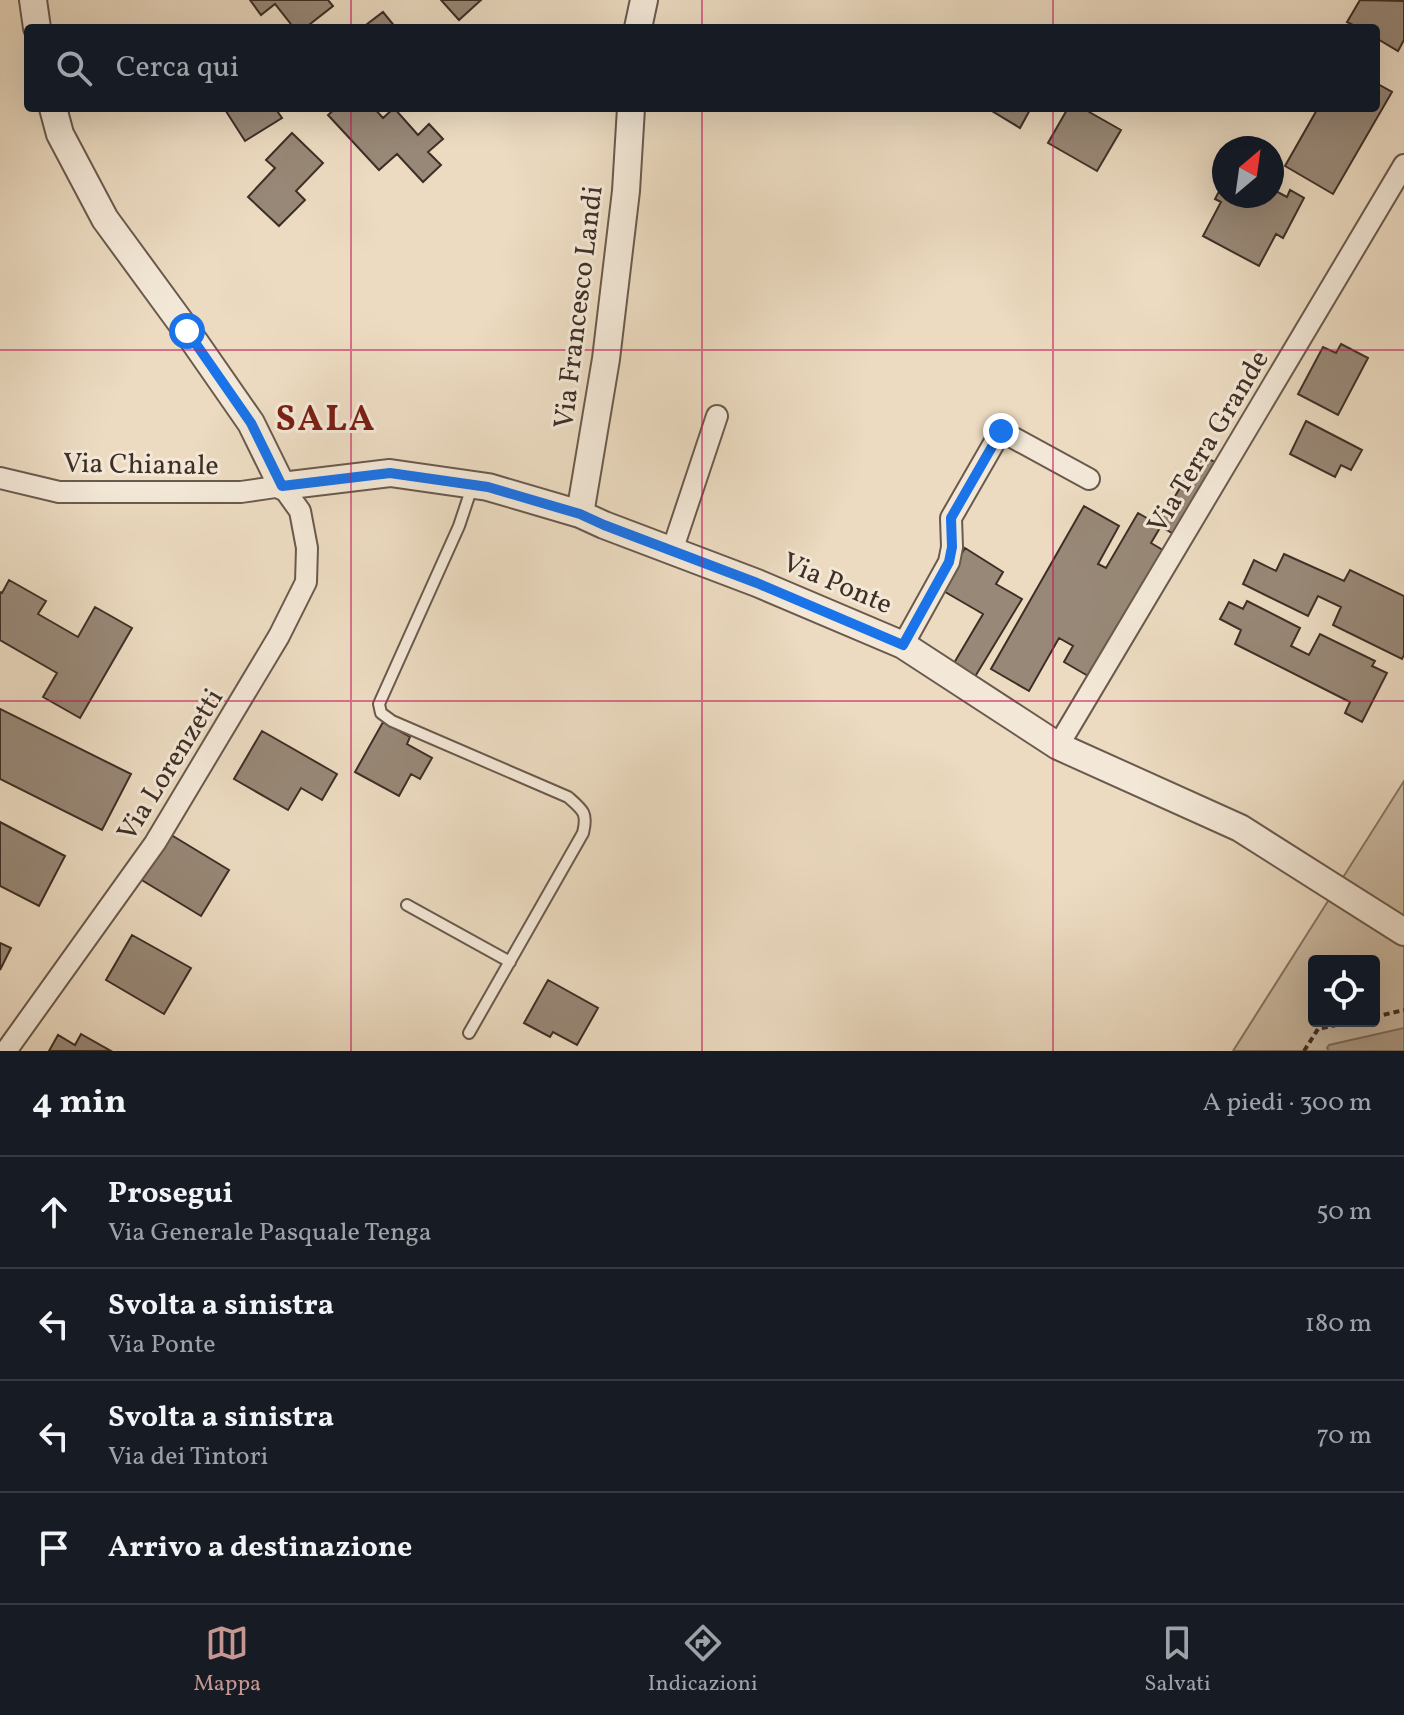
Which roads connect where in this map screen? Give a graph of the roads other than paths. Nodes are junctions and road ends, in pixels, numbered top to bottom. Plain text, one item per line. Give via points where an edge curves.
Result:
1 (33, 0) edge
2 (644, 0) edge
3 (36, 24) edge
4 (639, 24) edge
5 (54, 112) edge
6 (631, 112) edge
7 (1404, 165) edge
8 (717, 416) dead end
9 (0, 478) edge
10 (1089, 479) dead end
11 (473, 485) junction
12 (282, 486) junction
13 (580, 514) junction
14 (672, 551) junction
15 (903, 645) junction
16 (1058, 746) junction
17 (407, 905) dead end
18 (1404, 932) edge
19 (510, 962) junction
20 (469, 1033) dead end
21 (6, 1051) edge

1 - 3 street
2 - 4 street
5 - 12 street via 60,134 105,219 251,423
6 - 13 street, Via Francesco Landi via 606,359
7 - 16 street, Via Terra Grande
8 - 14 street
9 - 12 street, Via Chianale via 59,492 241,492
10 - 15 street via 1001,431 951,518 949,562
11 - 12 street, Via Ponte via 390,473
11 - 13 street, Via Ponte
11 - 19 lane via 379,704 392,721 568,797 583,810 583,833
12 - 21 street, Via Lorenzetti via 300,511 306,582 155,843
13 - 14 street, Via Ponte
14 - 15 street, Via Ponte
15 - 16 street, Via Ponte
16 - 18 street, Via Ponte via 1240,828
17 - 19 lane
19 - 20 lane

